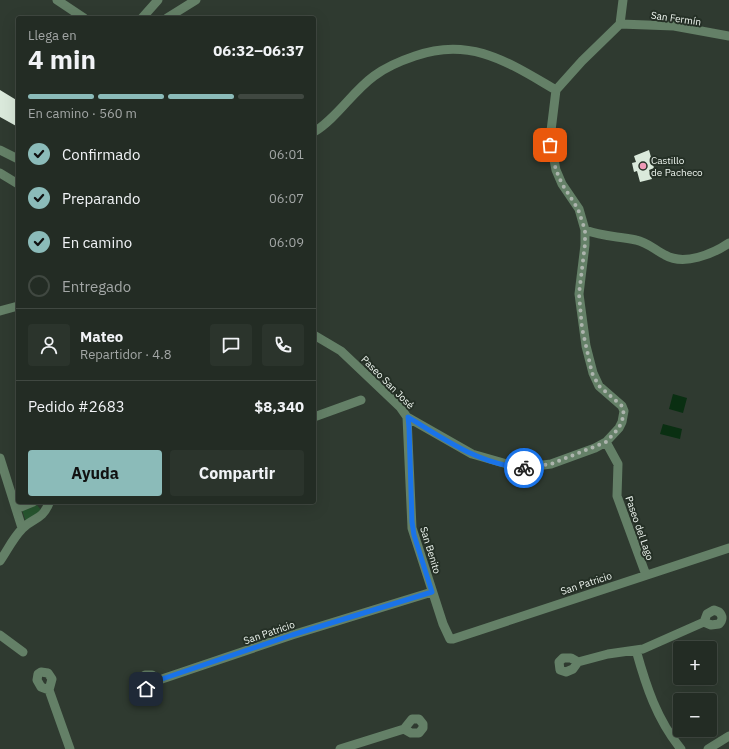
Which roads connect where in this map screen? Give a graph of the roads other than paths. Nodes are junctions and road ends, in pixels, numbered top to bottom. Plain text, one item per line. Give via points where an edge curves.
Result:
1 (57, 0) edge
2 (158, 0) edge
3 (196, 0) edge
4 (623, 0) edge
5 (81, 16) edge
6 (144, 16) edge
7 (170, 16) edge
8 (620, 24) junction
9 (729, 36) edge
10 (556, 90) junction
11 (316, 130) edge
12 (0, 150) edge
13 (16, 158) edge
14 (0, 173) edge
15 (16, 183) edge
16 (585, 230) junction
17 (729, 243) edge
18 (16, 307) edge
19 (0, 311) edge
20 (316, 336) edge
21 (361, 400) dead end
22 (316, 417) edge
23 (408, 417) junction
24 (606, 442) junction
25 (0, 458) edge
26 (28, 504) edge
27 (48, 504) edge
28 (16, 509) junction
29 (22, 528) junction
30 (729, 548) edge
31 (0, 561) edge
32 (646, 575) junction
33 (432, 592) junction
34 (704, 622) dead end
35 (0, 635) edge
36 (450, 639) joint
37 (636, 650) junction
38 (23, 652) dead end
39 (578, 662) dead end
40 (159, 680) dead end
41 (48, 690) dead end
42 (404, 729) dead end
43 (729, 736) edge
44 (70, 749) edge
45 (340, 749) edge
46 (681, 749) edge
47 (708, 749) edge

1 - 5 street
2 - 6 street
3 - 7 street
4 - 8 street
8 - 9 street, San Fermín via 674,26
8 - 10 street
10 - 11 street via 510,64 480,52 454,48 438,49 397,62 374,76
10 - 16 street via 550,139 553,159 562,184 578,209
12 - 13 street
14 - 15 street
16 - 17 street via 608,237 636,240 675,258 704,255
16 - 24 street via 579,294 586,346 592,373 599,386 622,406 624,411 619,428
18 - 19 street
20 - 23 street, Paseo San José via 341,351
21 - 22 street
23 - 24 street, Paseo San José via 472,454 521,468 551,464
23 - 33 street, San Benito via 412,522
24 - 32 street, Paseo del Lago via 618,464 617,496
25 - 28 street
26 - 28 street
27 - 29 street via 41,517
28 - 29 street
29 - 31 street
30 - 32 street, San Patricio
32 - 36 street, San Patricio
33 - 36 street, San Benito
33 - 40 street, San Patricio via 292,635
34 - 37 street
35 - 38 street
37 - 39 street via 615,652
37 - 46 street via 657,712
41 - 44 street
42 - 45 street
43 - 47 street

